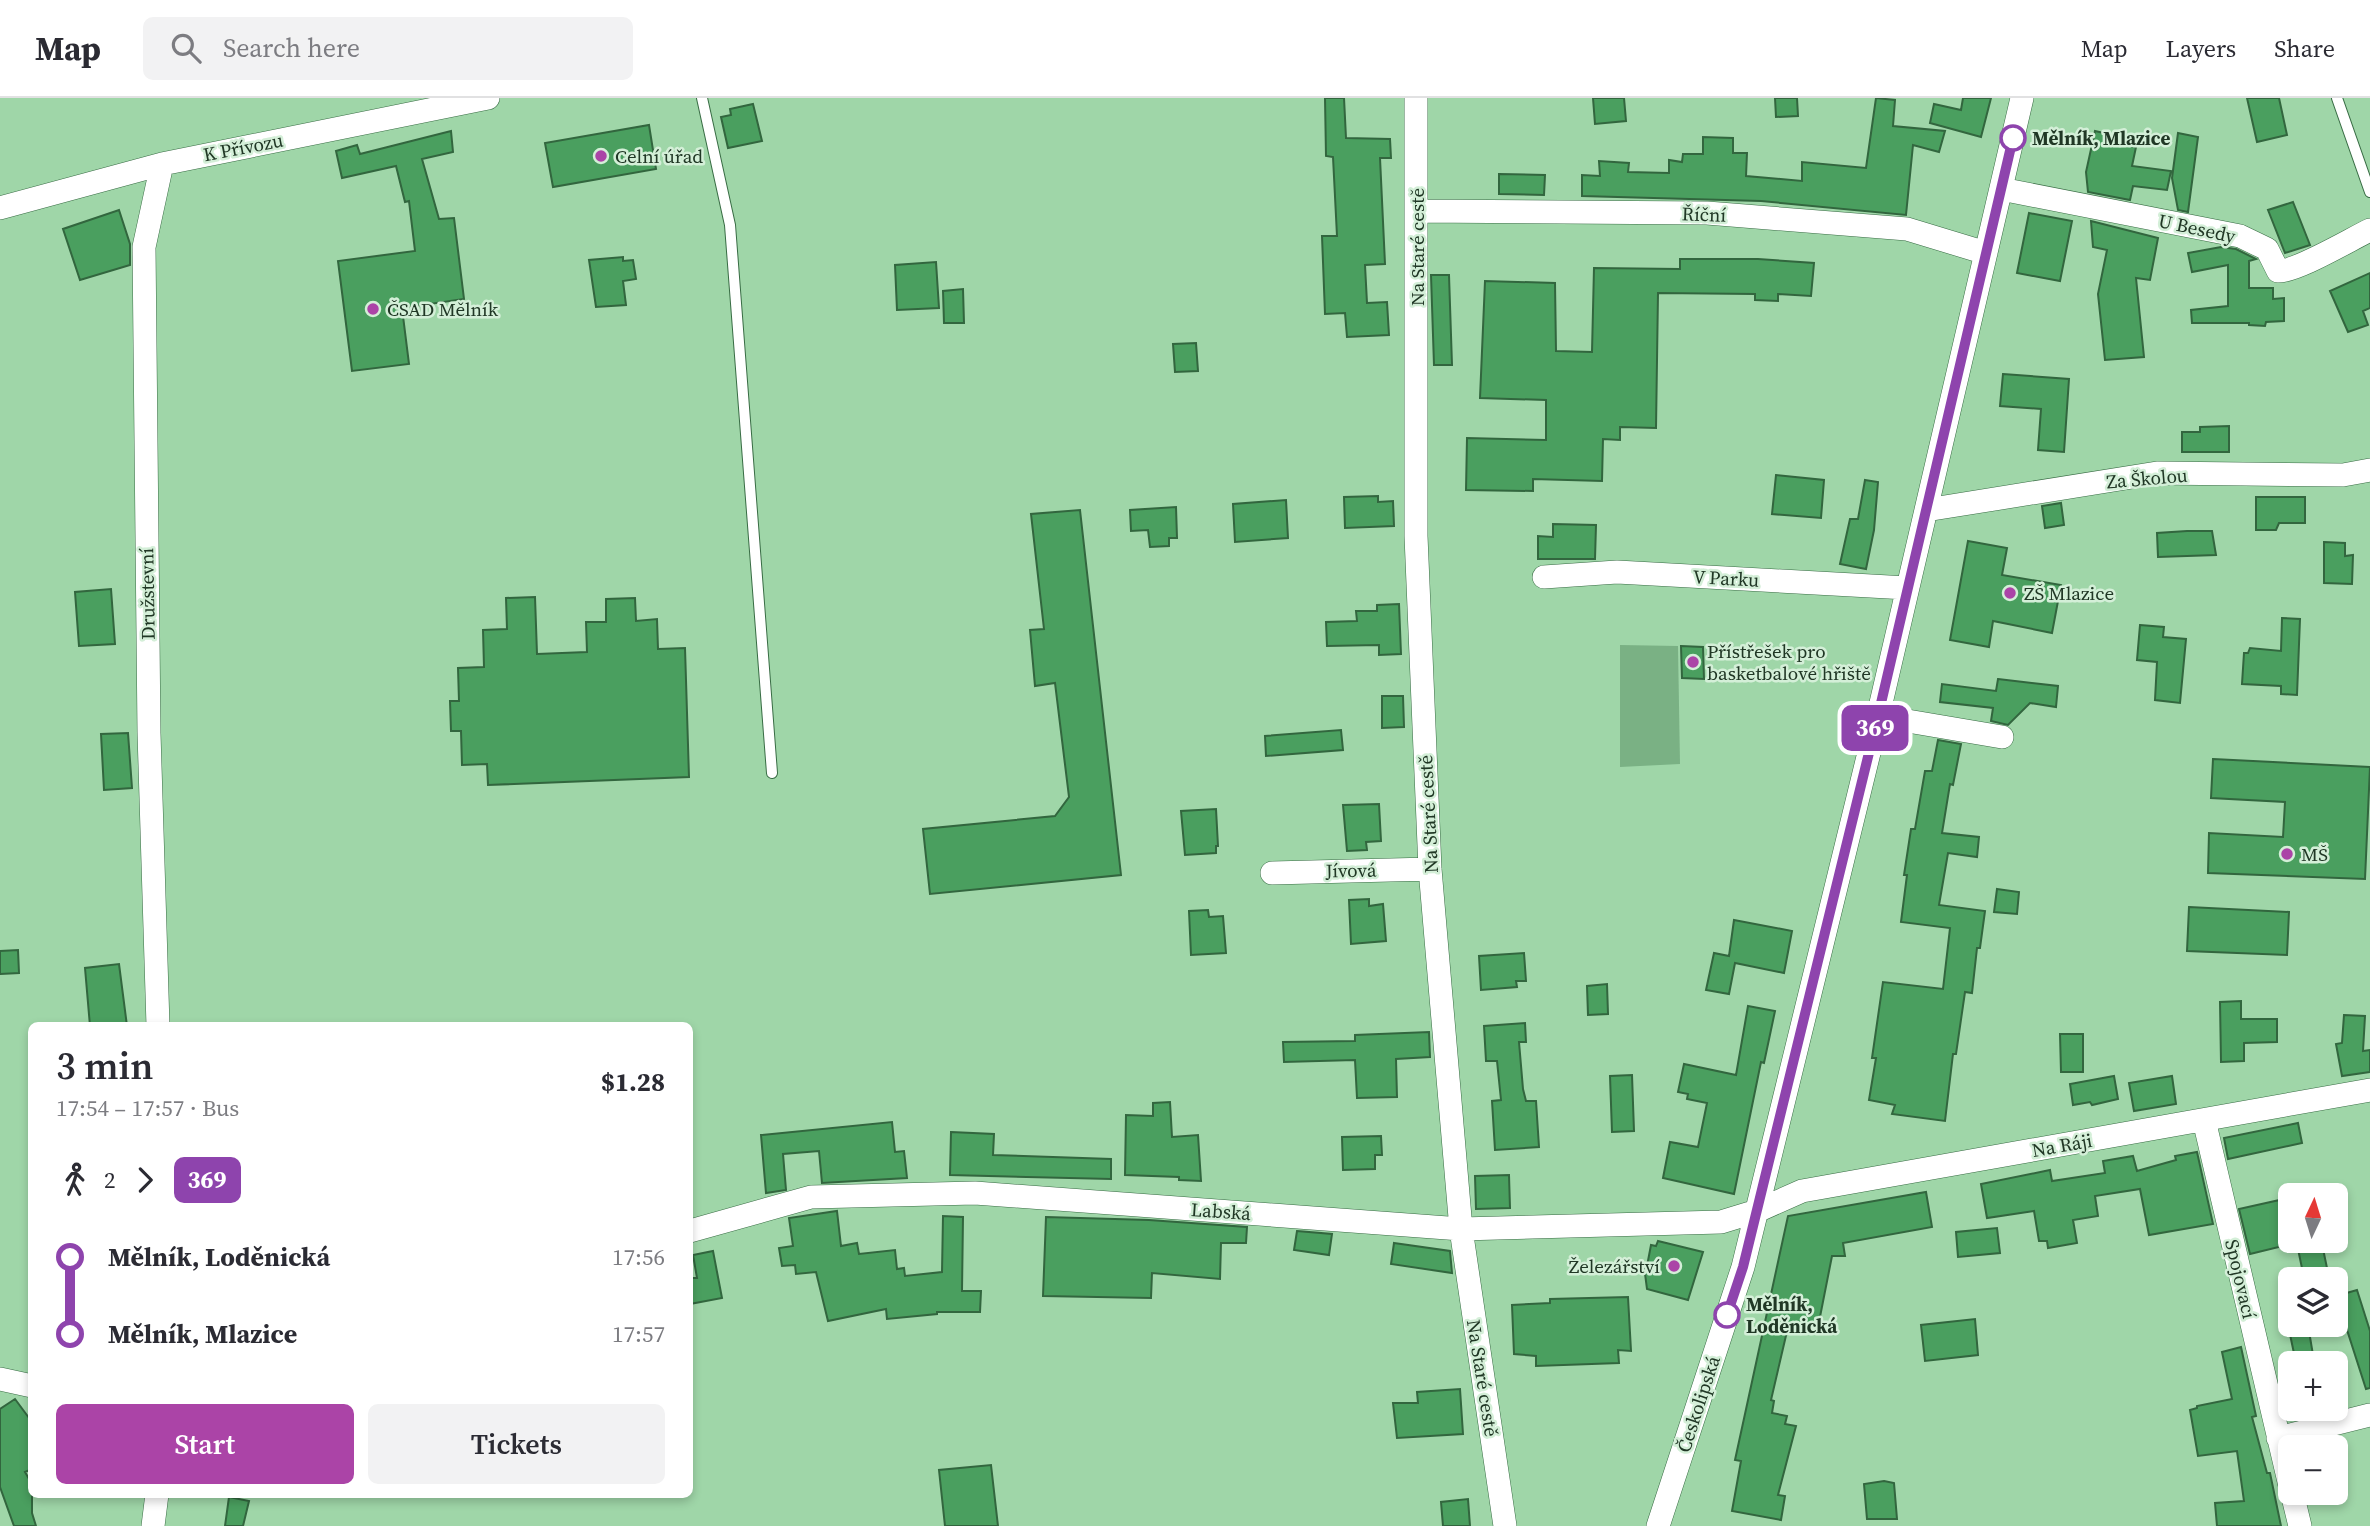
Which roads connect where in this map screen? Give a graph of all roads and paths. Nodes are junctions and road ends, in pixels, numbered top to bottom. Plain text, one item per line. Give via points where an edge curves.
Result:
1 (488, 98) edge
2 (702, 98) edge
3 (1416, 98) edge
4 (2022, 98) edge
5 (2337, 98) edge
6 (162, 164) junction
7 (2001, 190) junction
8 (2370, 192) edge
9 (0, 208) edge
10 (1418, 211) junction
11 (2370, 230) edge
12 (1986, 253) junction
13 (2370, 470) edge
14 (1926, 510) junction
15 (1544, 577) dead end
16 (1907, 588) junction
17 (1878, 716) junction
18 (2002, 737) dead end
19 (772, 773) dead end
20 (1430, 869) junction
21 (1272, 873) dead end
22 (158, 1022) edge
23 (2370, 1090) edge
24 (2204, 1120) junction
25 (1756, 1211) junction
26 (693, 1229) edge
27 (1461, 1229) junction
28 (0, 1379) edge
29 (28, 1385) edge
30 (2370, 1415) edge
31 (2290, 1435) edge
32 (2278, 1438) edge
33 (156, 1498) edge
34 (2295, 1505) edge
35 (152, 1526) edge
36 (1506, 1526) edge
37 (1658, 1526) edge
38 (2300, 1526) edge

1 - 6 street, K Přívozu
2 - 19 lane via 730,225
3 - 10 street, Na Staré cestě
4 - 7 street, Českolipská
5 - 8 lane
6 - 9 street, K Přívozu
6 - 22 street, Družstevní via 144,247 149,733
7 - 11 street, U Besedy via 2240,236 2267,249 2278,271
7 - 12 street, Českolipská
10 - 12 street, Říční via 1707,213 1907,229
10 - 20 street, Na Staré cestě via 1416,536
12 - 14 street, Českolipská
13 - 14 street, Za Školou via 2343,475 2157,473
14 - 16 street, Českolipská
15 - 16 street, V Parku via 1616,572
16 - 17 street, Českolipská
17 - 18 street
17 - 25 street, Českolipská
20 - 21 street, Jívová
20 - 27 street, Na Staré cestě
23 - 24 street, Na Ráji
24 - 25 street, Na Ráji via 1802,1191
24 - 32 street, Spojovací
25 - 27 street, Labská via 1721,1222
25 - 37 street, Českolipská via 1743,1267
26 - 27 street, Labská via 811,1197 975,1193
27 - 36 street, Na Staré cestě
28 - 29 street
30 - 31 street
33 - 35 street
34 - 38 street, Spojovací

